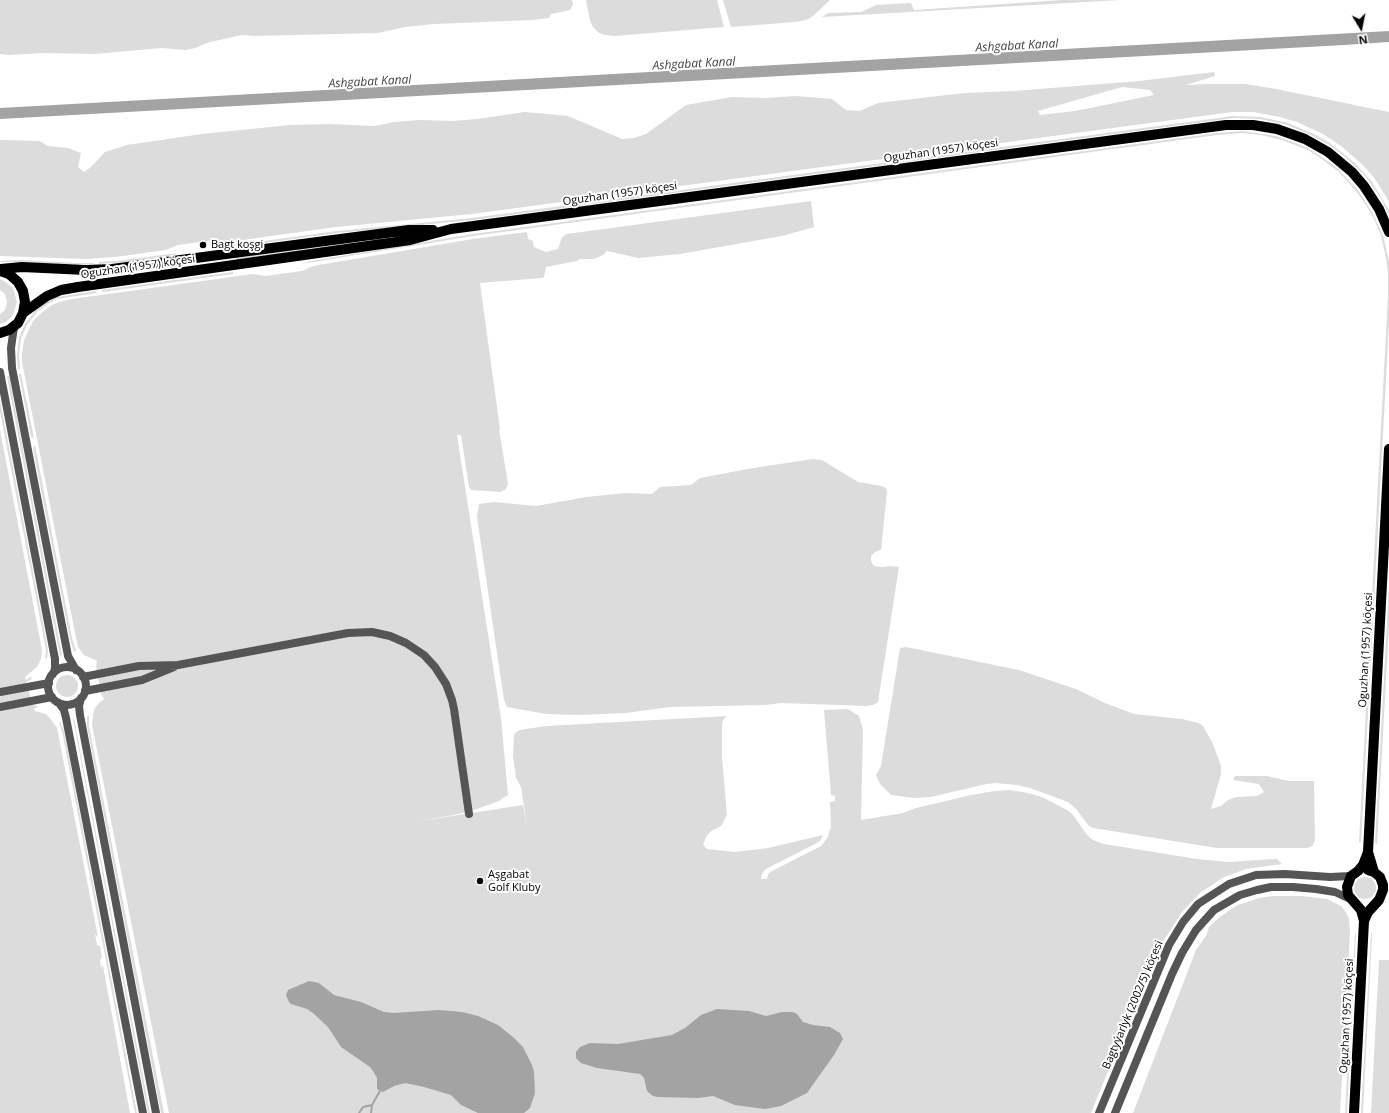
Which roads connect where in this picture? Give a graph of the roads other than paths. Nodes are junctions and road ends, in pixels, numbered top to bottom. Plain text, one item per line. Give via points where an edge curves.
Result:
1 (451, 229) junction
2 (1389, 232) edge
3 (0, 270) edge
4 (23, 313) junction
5 (14, 327) junction
6 (0, 334) edge
7 (0, 372) edge
8 (1389, 449) edge
9 (178, 665) junction
10 (76, 670) junction
11 (53, 674) junction
12 (83, 676) junction
13 (49, 683) junction
14 (0, 692) edge
15 (83, 695) junction
16 (55, 700) junction
17 (0, 707) edge
18 (469, 814) dead end
19 (1368, 852) junction
20 (1374, 872) junction
21 (1355, 874) junction
22 (1386, 890) edge
23 (1353, 901) junction
24 (1376, 903) junction
25 (1364, 920) junction
26 (143, 1113) edge
27 (156, 1113) edge
28 (1099, 1113) edge
29 (1115, 1113) edge
30 (1354, 1113) edge

1 - 2 main road, Oguzhan (1957) köçesi via 1243,124 1291,133 1312,142 1333,156 1364,186 1379,209
1 - 3 main road, Oguzhan (1957) köçesi via 409,230 106,270 22,267
1 - 4 main road, Oguzhan (1957) köçesi via 410,240 68,289 47,296
3 - 4 main road, Oguzhan (1957) köçesi via 14,278 21,286 25,302
4 - 5 main road, Oguzhan (1957) köçesi
5 - 6 main road
5 - 10 street via 12,368 68,656
7 - 11 street via 55,659
8 - 19 main road, Oguzhan (1957) köçesi
9 - 12 street via 139,666
9 - 15 street via 142,680
9 - 18 street via 356,632 390,636 406,643 424,655 435,667 449,691
10 - 11 street via 63,668
10 - 12 street
11 - 13 street
12 - 15 street
13 - 14 street
13 - 16 street via 49,690
15 - 16 street via 71,705
15 - 27 street via 79,706 80,716
16 - 17 street
16 - 26 street via 64,710 66,718
19 - 20 main road, Oguzhan (1957) köçesi
19 - 21 main road, Oguzhan (1957) köçesi via 1363,865
20 - 21 main road via 1366,870
20 - 22 main road, Oguzhan (1957) köçesi
21 - 23 main road, Oguzhan (1957) köçesi via 1347,887
21 - 28 street, Bagtyýarlyk (2002/5) köçesi via 1330,877 1256,875 1229,884 1198,904 1183,922 1169,946
22 - 24 main road, Oguzhan (1957) köçesi
23 - 24 main road via 1364,906
23 - 25 main road, Oguzhan (1957) köçesi via 1361,910
23 - 29 street via 1335,892 1293,886 1271,887 1240,894 1219,906 1191,937 1172,974
24 - 25 main road, Oguzhan (1957) köçesi
25 - 30 main road, Oguzhan (1957) köçesi

